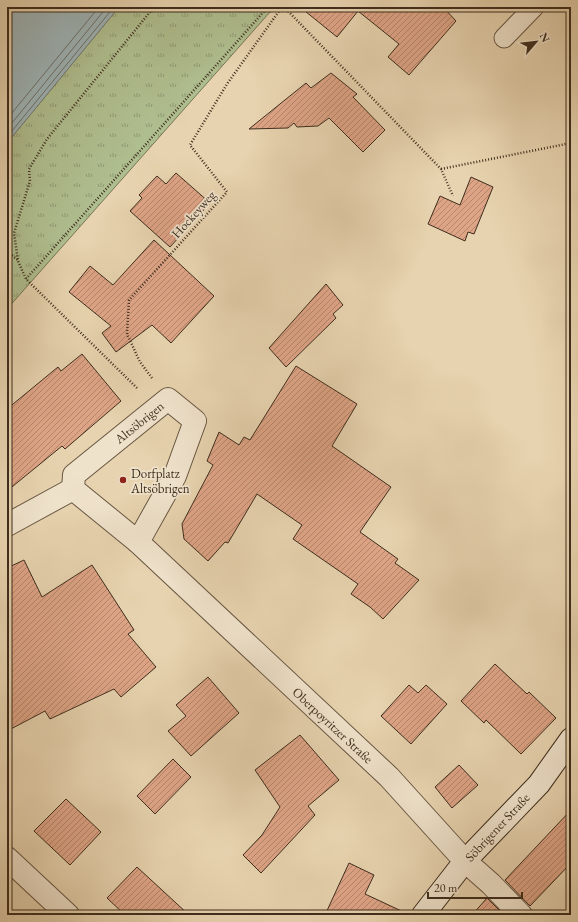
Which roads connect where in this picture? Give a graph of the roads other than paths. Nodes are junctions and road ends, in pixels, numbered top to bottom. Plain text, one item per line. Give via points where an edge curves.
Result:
1 (534, 7) edge
2 (504, 38) dead end
3 (72, 490) junction
4 (7, 525) edge
5 (138, 542) junction
6 (571, 739) edge
7 (7, 858) edge
8 (465, 861) junction
9 (68, 915) edge
10 (423, 915) edge
11 (521, 915) edge

1 - 2 lane
3 - 4 street
3 - 5 street
3 - 5 street, Altsöbrigen via 74,475 162,402 195,421 175,476
5 - 8 street, Oberpoyritzer Straße via 389,777
6 - 8 street, Söbrigener Straße via 538,784
7 - 9 street
8 - 10 street, Söbrigener Straße
8 - 11 street, Oberpoyritzer Straße

